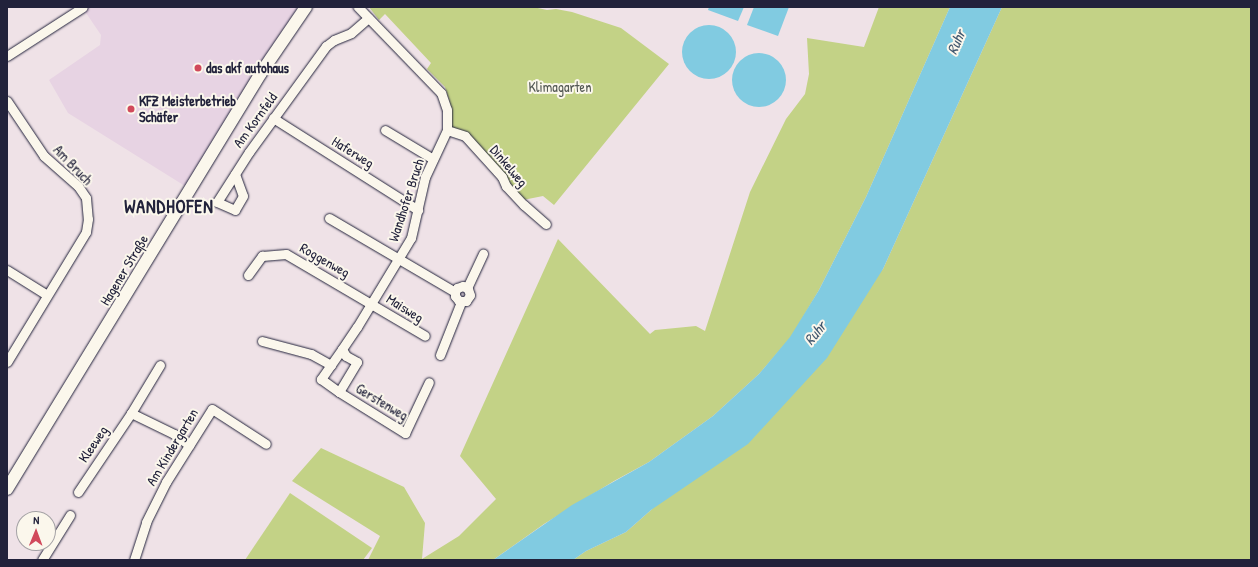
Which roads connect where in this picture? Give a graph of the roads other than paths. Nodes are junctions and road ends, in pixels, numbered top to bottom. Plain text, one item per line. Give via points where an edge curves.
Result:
1 (83, 7) edge
2 (306, 7) edge
3 (358, 7) edge
4 (368, 18) junction
5 (7, 56) edge
6 (7, 101) edge
7 (273, 118) junction
8 (385, 130) dead end
9 (447, 130) junction
10 (433, 160) junction
11 (235, 174) dead end
12 (418, 210) junction
13 (329, 218) dead end
14 (546, 224) dead end
15 (483, 253) dead end
16 (399, 260) junction
17 (7, 270) edge
18 (248, 275) dead end
19 (467, 288) junction
20 (454, 292) junction
21 (47, 294) junction
22 (461, 302) junction
23 (370, 303) junction
24 (425, 336) dead end
25 (262, 341) dead end
26 (342, 349) junction
27 (440, 355) dead end
28 (7, 362) edge
29 (160, 365) dead end
30 (331, 365) junction
31 (429, 382) dead end
32 (339, 392) junction
33 (131, 413) junction
34 (266, 444) dead end
35 (189, 445) junction
36 (7, 489) edge
37 (78, 492) dead end
38 (70, 515) dead end
39 (42, 560) edge
40 (134, 560) edge

1 - 5 street
2 - 36 main road, Hagener Straße via 262,73
3 - 4 street, Wandhofer Bruch
4 - 7 street, Am Kornfeld via 351,33 326,46
4 - 9 street, Wandhofer Bruch via 441,93 447,110
6 - 21 street, Am Bruch via 44,156 78,186 86,198 86,232
7 - 11 street, Am Kornfeld
7 - 12 street, Haferweg
8 - 10 street
9 - 10 street, Wandhofer Bruch
9 - 14 street, Dinkelweg via 465,136 502,177 515,196
10 - 12 street, Wandhofer Bruch via 425,177
12 - 16 street, Wandhofer Bruch via 411,238
13 - 16 street
15 - 19 street
16 - 20 street
16 - 23 street, Wandhofer Bruch
17 - 21 street
18 - 23 street, Roggenweg via 262,256 286,254
19 - 20 street via 458,287
19 - 22 street via 470,297
20 - 22 street via 456,299
21 - 28 street, Am Bruch
22 - 27 street
23 - 24 street, Maisweg
23 - 26 street, Wandhofer Bruch
25 - 30 street via 311,354
26 - 30 street, Wandhofer Bruch
26 - 32 street via 346,356 357,362
29 - 33 street, Kleeweg
30 - 32 street, Wandhofer Bruch via 321,379
31 - 32 street, Gerstenweg via 405,433
33 - 35 street via 174,434
33 - 37 street, Kleeweg
34 - 35 street, Am Kindergarten via 212,409
35 - 40 street, Am Kindergarten via 146,522
38 - 39 street

